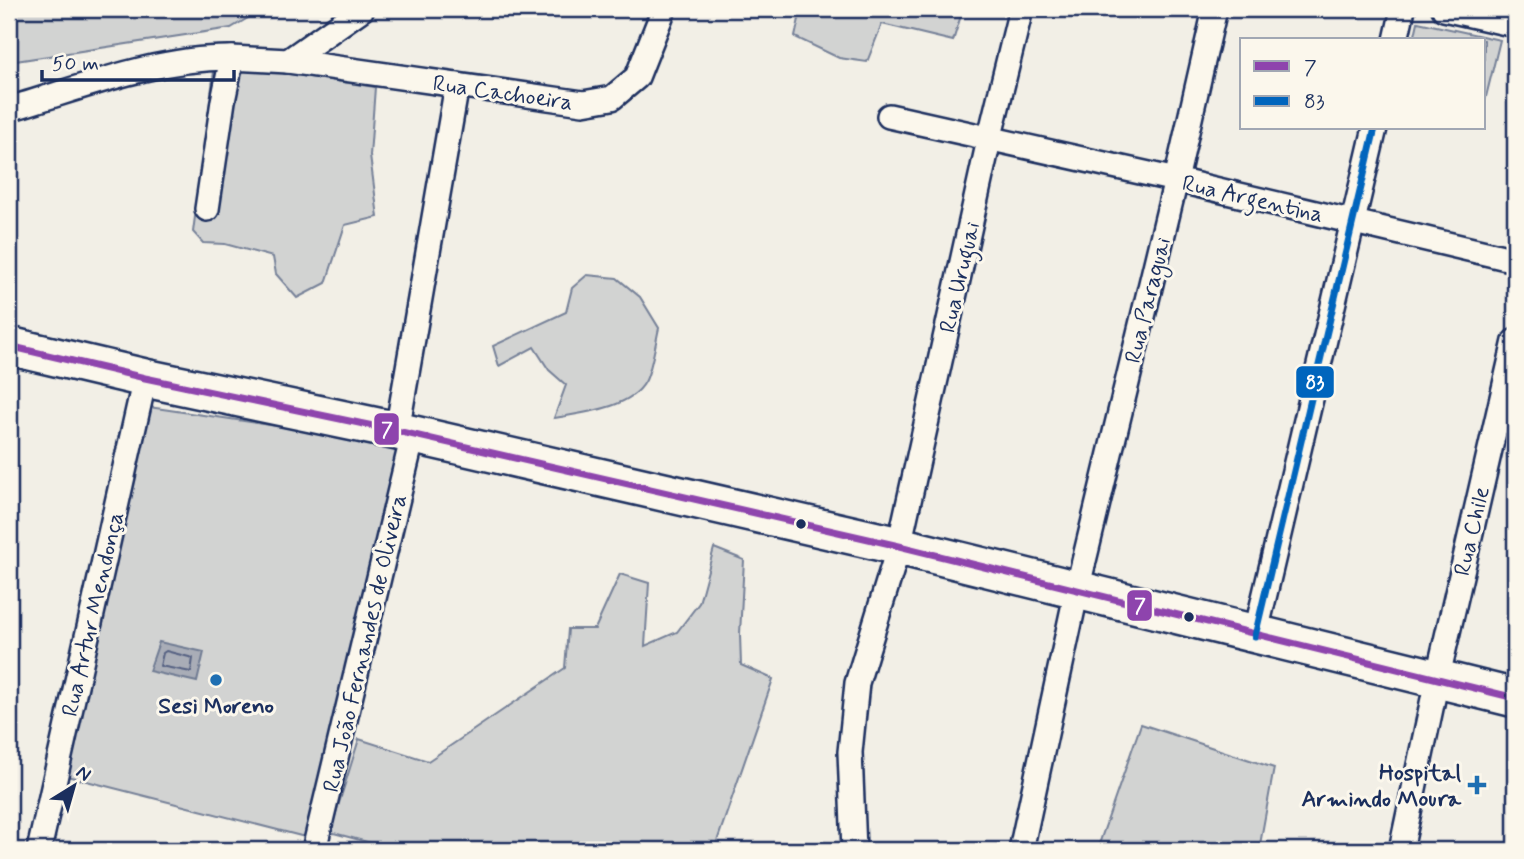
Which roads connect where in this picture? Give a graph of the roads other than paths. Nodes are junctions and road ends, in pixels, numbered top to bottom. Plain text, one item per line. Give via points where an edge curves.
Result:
1 (362, 9) edge
2 (664, 9) edge
3 (1021, 9) edge
4 (1215, 9) edge
5 (1403, 9) edge
6 (1444, 9) edge
7 (1515, 25) edge
8 (1396, 38) edge
9 (232, 58) junction
10 (288, 61) junction
11 (457, 85) junction
12 (9, 109) edge
13 (889, 116) dead end
14 (1375, 130) edge
15 (989, 140) junction
16 (1176, 180) junction
17 (206, 209) dead end
18 (1352, 222) junction
19 (1515, 260) edge
20 (1515, 341) edge
21 (9, 346) edge
22 (145, 378) junction
23 (405, 433) junction
24 (899, 546) junction
25 (1077, 590) junction
26 (1255, 636) junction
27 (1437, 680) junction
28 (1515, 698) edge
29 (39, 850) edge
30 (314, 850) edge
31 (854, 850) edge
32 (1021, 850) edge
33 (1401, 850) edge

1 - 10 street
2 - 11 street, Rua Cachoeira via 637,77 612,98 583,103
3 - 15 street, Rua Uruguai
4 - 16 street, Rua Paraguai
5 - 8 street
6 - 7 street
9 - 10 street, Rua Cachoeira
9 - 12 street, Rua Cachoeira via 166,63
9 - 17 street
10 - 11 street, Rua Cachoeira
11 - 23 street, Rua João Fernandes de Oliveira
13 - 15 street, Rua Argentina
14 - 18 street
15 - 16 street, Rua Argentina
15 - 24 street, Rua Uruguai
16 - 18 street, Rua Argentina
16 - 25 street, Rua Paraguai
18 - 19 street, Rua Argentina
18 - 26 street
20 - 27 street, Rua Chile
21 - 22 main road
22 - 23 main road
22 - 29 street, Rua Artur Mendonça
23 - 24 main road
23 - 30 street, Rua João Fernandes de Oliveira
24 - 25 main road
24 - 31 street, Rua Uruguai via 858,683 850,752
25 - 26 main road
25 - 32 street, Rua Paraguai
26 - 27 main road
27 - 28 main road
27 - 33 street, Rua Chile

